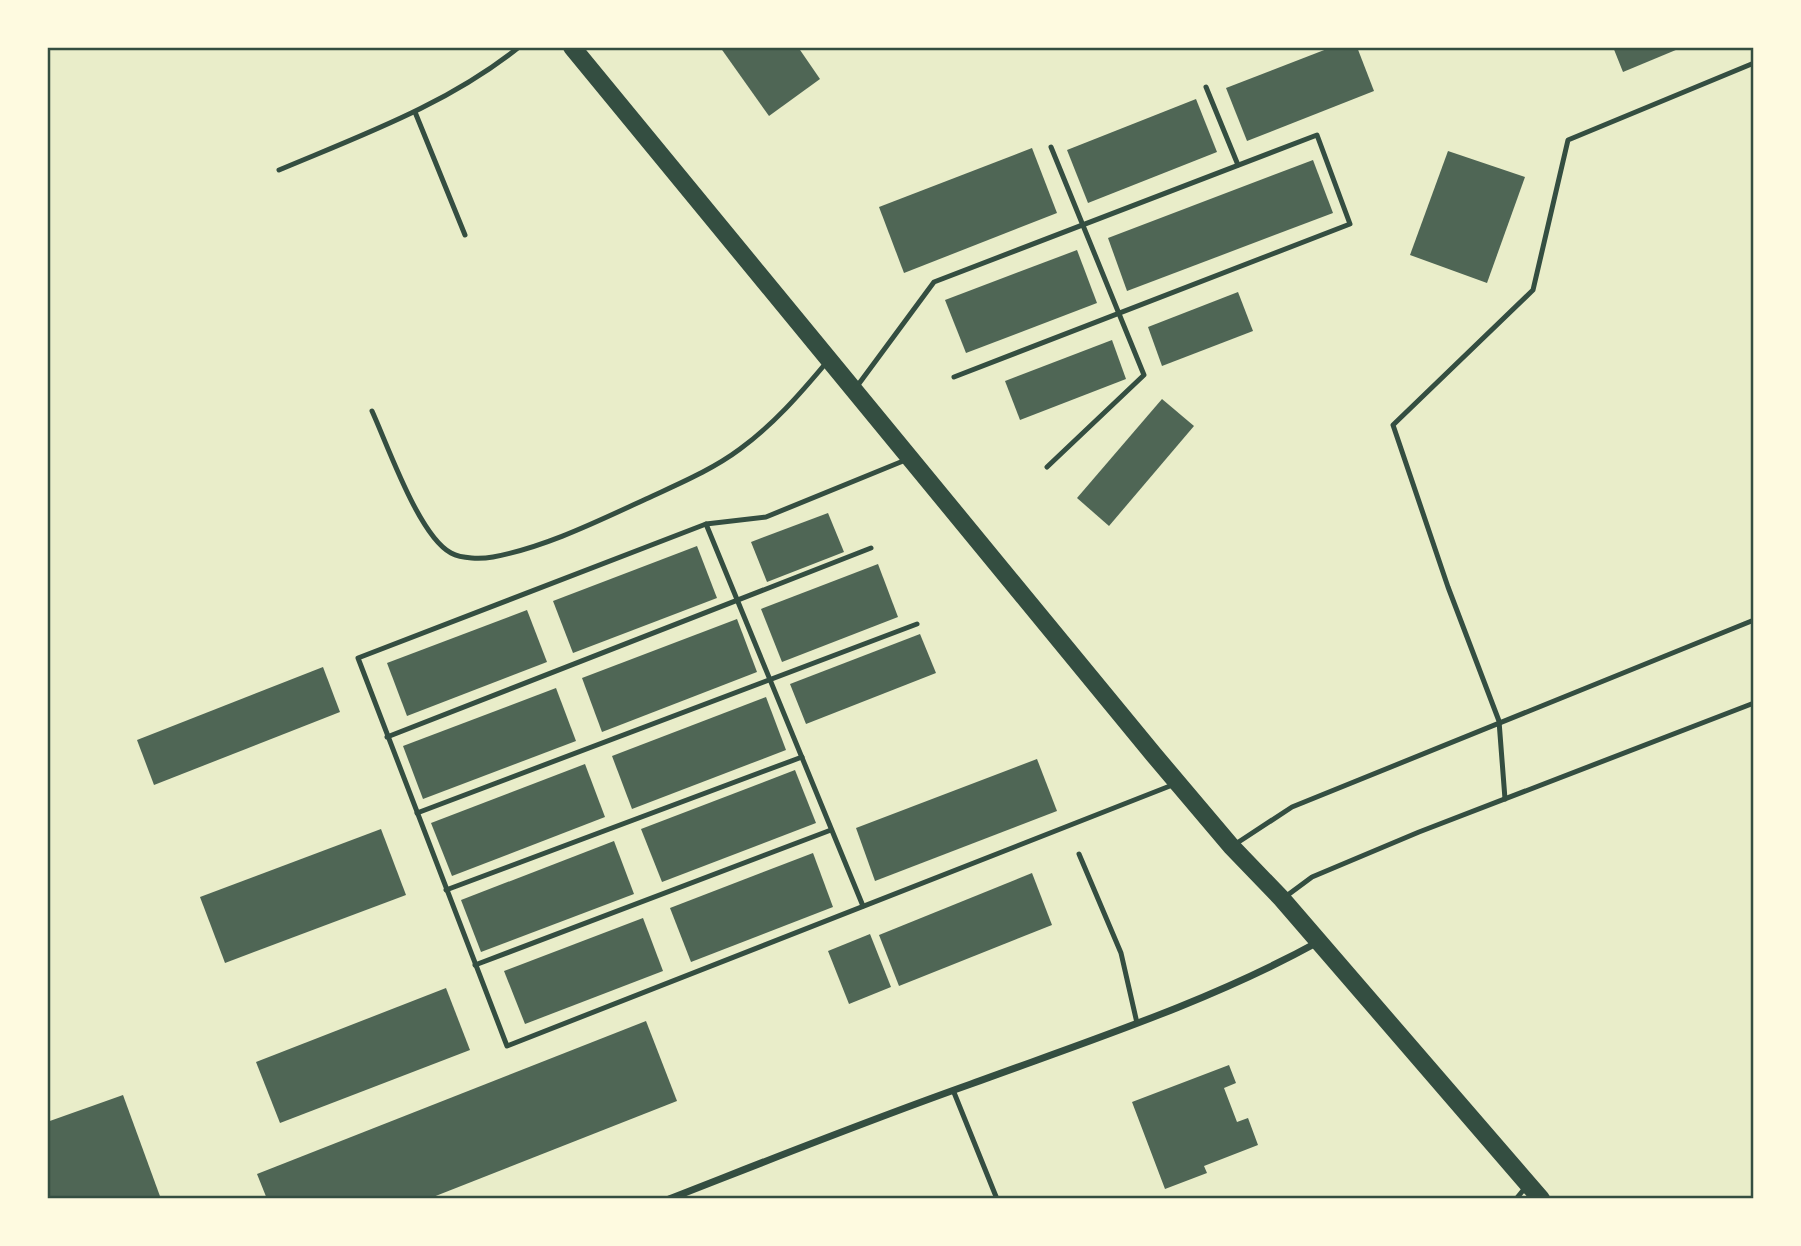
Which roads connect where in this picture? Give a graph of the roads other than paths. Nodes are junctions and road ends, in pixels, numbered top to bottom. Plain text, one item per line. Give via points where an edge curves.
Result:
1 (519, 47) edge
2 (572, 47) edge
3 (1754, 63) edge
4 (1206, 87) dead end
5 (415, 111) junction
6 (1051, 147) dead end
7 (1238, 165) junction
8 (279, 170) dead end
9 (1083, 225) junction
10 (465, 235) dead end
11 (1119, 313) junction
12 (828, 361) junction
13 (954, 377) dead end
14 (853, 391) junction
15 (372, 411) dead end
16 (909, 458) junction
17 (1047, 467) dead end
18 (706, 523) junction
19 (871, 548) dead end
20 (737, 600) junction
21 (1754, 620) edge
22 (917, 624) dead end
23 (770, 680) junction
24 (1754, 703) edge
25 (1499, 722) junction
26 (387, 737) junction
27 (802, 757) junction
28 (1178, 783) junction
29 (1505, 799) junction
30 (417, 813) junction
31 (831, 830) junction
32 (1231, 846) junction
33 (1079, 854) dead end
34 (446, 890) junction
35 (1282, 899) junction
36 (863, 906) junction
37 (1318, 942) junction
38 (475, 965) junction
39 (1137, 1024) junction
40 (953, 1090) junction
41 (692, 1190) junction
42 (1522, 1192) edge
43 (669, 1199) edge
44 (696, 1199) edge
45 (997, 1199) edge
46 (1541, 1199) edge

1 - 5 lane via 492,68
2 - 12 main road
3 - 25 lane via 1568,140 1533,290 1393,425
4 - 7 lane
5 - 8 lane
5 - 10 lane
6 - 9 lane
7 - 9 lane
7 - 11 lane via 1317,135 1350,223
9 - 11 lane
9 - 14 lane via 934,282
11 - 13 lane
11 - 17 lane via 1144,374
12 - 14 main road
12 - 15 lane via 774,420 716,465 602,519 526,549 490,557 452,554 436,541 419,516
14 - 16 main road
16 - 18 lane via 766,517
16 - 28 main road
18 - 20 lane
18 - 26 lane via 358,659
19 - 20 lane
20 - 23 lane
20 - 26 lane
21 - 25 lane
22 - 23 lane
23 - 27 lane
23 - 30 lane
24 - 29 lane
25 - 29 lane
25 - 32 lane via 1292,807
26 - 30 lane
27 - 31 lane
27 - 34 lane
28 - 32 main road
28 - 36 lane
29 - 35 lane via 1312,877
30 - 34 lane
31 - 36 lane
31 - 38 lane
32 - 35 main road
33 - 39 lane via 1121,953
34 - 38 lane
35 - 37 main road
36 - 38 lane via 507,1046
37 - 39 street via 1281,963
37 - 42 main road
39 - 40 street
40 - 41 street
40 - 45 lane
41 - 43 street
41 - 44 lane
42 - 46 main road

